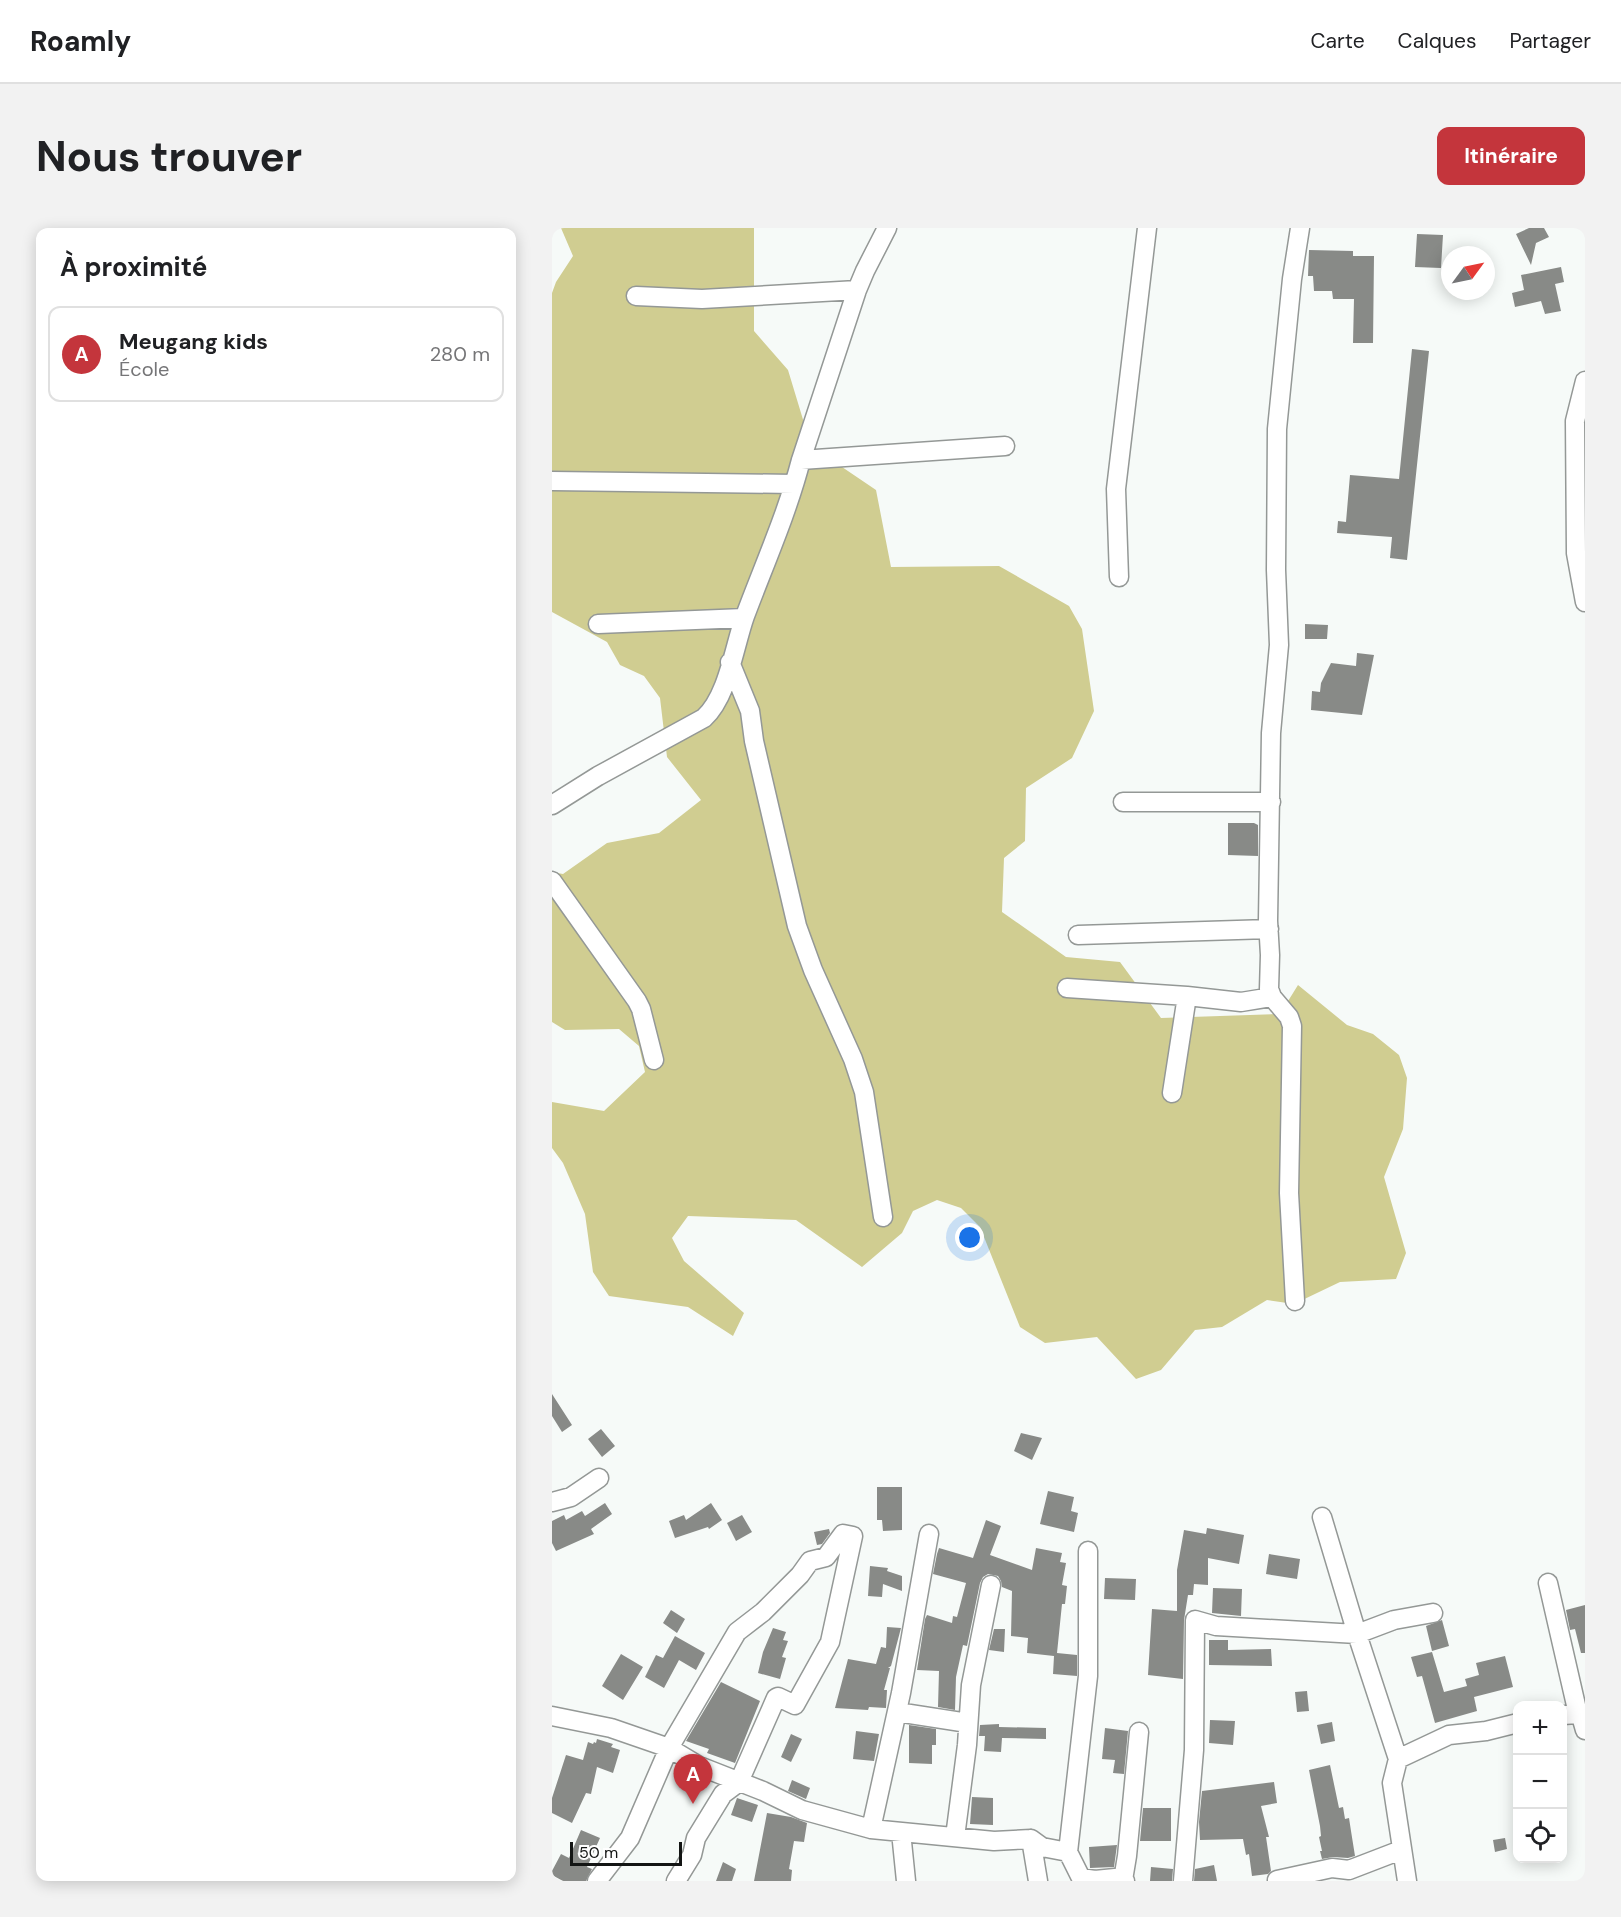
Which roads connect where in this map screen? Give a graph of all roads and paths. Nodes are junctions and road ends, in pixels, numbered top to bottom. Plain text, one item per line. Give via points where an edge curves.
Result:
1 (887, 228) edge
2 (1148, 228) edge
3 (1300, 228) edge
4 (857, 291) junction
5 (636, 296) dead end
6 (1585, 381) edge
7 (1005, 446) dead end
8 (801, 460) junction
9 (552, 481) edge
10 (794, 484) junction
11 (1119, 578) dead end
12 (1585, 602) edge
13 (744, 618) junction
14 (598, 624) dead end
15 (730, 662) junction
16 (1123, 802) dead end
17 (1271, 802) junction
18 (552, 805) edge
19 (552, 881) edge
20 (1269, 929) junction
21 (1078, 934) dead end
22 (1067, 988) dead end
23 (1187, 996) junction
24 (1272, 997) junction
25 (654, 1060) dead end
26 (1172, 1094) dead end
27 (883, 1217) dead end
28 (1295, 1301) dead end
29 (599, 1478) dead end
30 (552, 1502) edge
31 (1322, 1517) dead end
32 (929, 1534) dead end
33 (1088, 1551) dead end
34 (1548, 1583) dead end
35 (991, 1585) dead end
36 (1433, 1613) dead end
37 (1356, 1634) junction
38 (897, 1712) junction
39 (552, 1716) edge
40 (1575, 1719) edge
41 (968, 1723) junction
42 (1513, 1724) edge
43 (1139, 1732) dead end
44 (669, 1748) junction
45 (1398, 1759) junction
46 (739, 1782) junction
47 (871, 1829) junction
48 (901, 1832) junction
49 (955, 1837) junction
50 (1030, 1839) junction
51 (1401, 1850) junction
52 (1068, 1852) junction
53 (1277, 1880) edge
54 (597, 1881) edge
55 (676, 1881) edge
56 (906, 1881) edge
57 (1038, 1881) edge
58 (1124, 1881) edge
59 (1183, 1881) edge
60 (1407, 1881) edge

1 - 4 street
2 - 11 street via 1116,489
3 - 17 street via 1277,429 1279,645 1271,733
4 - 5 street via 702,299
4 - 8 street
6 - 12 street via 1575,421 1576,553
7 - 8 street
8 - 10 street
9 - 10 street
10 - 13 street
13 - 14 street
13 - 15 street
15 - 18 street via 719,696 704,718
15 - 27 street via 750,711 797,926 864,1092
16 - 17 street
17 - 20 street
19 - 25 street via 637,1001
20 - 21 street
20 - 24 street
22 - 23 street
23 - 24 street via 1241,1002
23 - 26 street
24 - 28 street via 1292,1026 1289,1193
29 - 30 street via 571,1497
31 - 37 street
32 - 38 street
33 - 52 street via 1088,1676
34 - 40 street
35 - 41 street via 971,1685
36 - 37 street via 1394,1620
37 - 45 street
37 - 59 street via 1216,1626 1195,1620 1194,1750
38 - 41 street
38 - 47 street
39 - 44 street via 610,1728
41 - 49 street
42 - 45 street via 1449,1735
43 - 58 street
44 - 46 street via 699,1766
44 - 46 street via 739,1629 763,1612 810,1561 826,1557 843,1534 853,1536 830,1642 795,1705 776,1698
44 - 54 street via 630,1838
45 - 51 street via 1392,1783
46 - 47 street via 802,1810
46 - 55 street via 723,1794
47 - 48 street
48 - 49 street
48 - 56 street
49 - 50 street
50 - 52 street via 1042,1847
50 - 57 street
51 - 53 street via 1349,1870 1332,1868
51 - 60 street
52 - 58 street via 1080,1878

